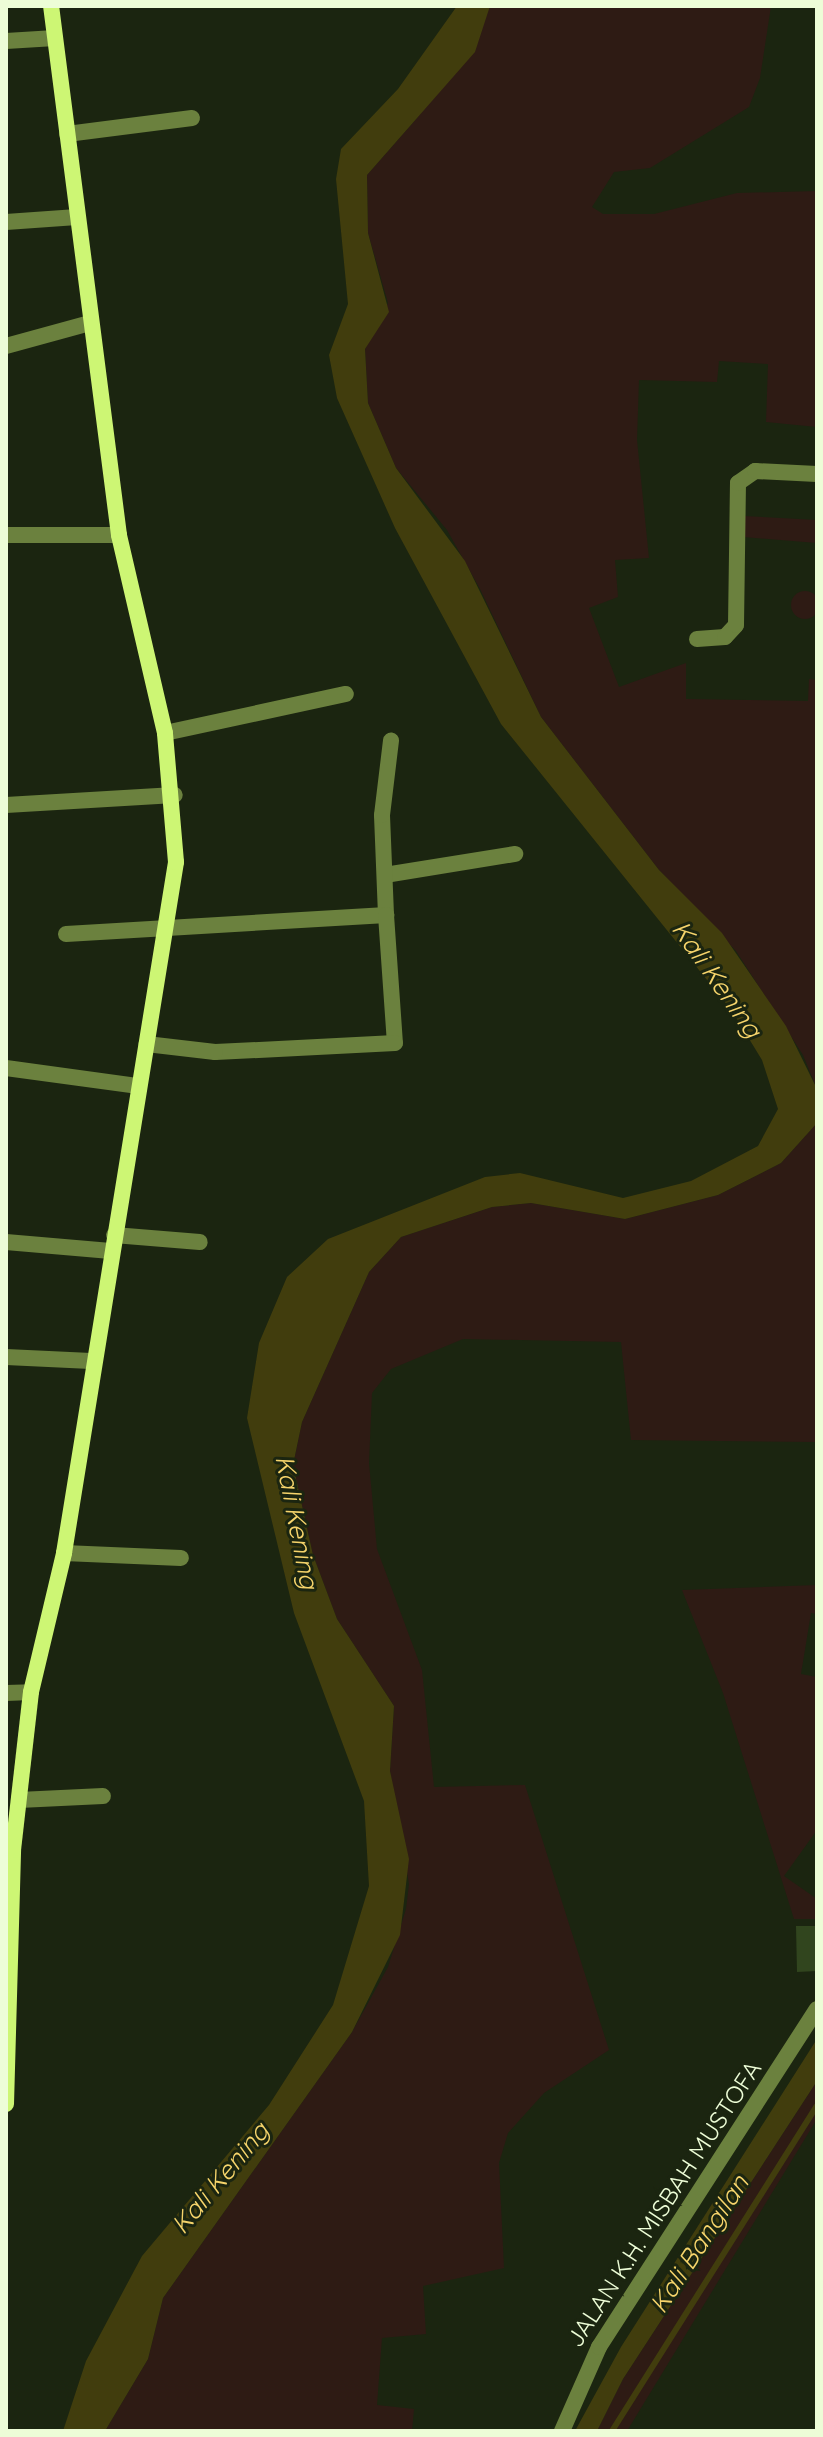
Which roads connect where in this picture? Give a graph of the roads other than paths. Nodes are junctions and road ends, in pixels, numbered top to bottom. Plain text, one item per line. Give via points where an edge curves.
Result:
1 (51, 6) edge
2 (55, 38) junction
3 (6, 41) edge
4 (192, 118) dead end
5 (67, 134) junction
6 (77, 217) junction
7 (6, 222) edge
8 (90, 323) junction
9 (6, 346) edge
10 (817, 474) edge
11 (6, 535) edge
12 (119, 535) junction
13 (697, 639) dead end
14 (346, 694) dead end
15 (165, 733) junction
16 (391, 741) dead end
17 (175, 795) junction
18 (6, 805) edge
19 (515, 854) dead end
20 (385, 875) junction
21 (386, 915) junction
22 (169, 929) junction
23 (66, 934) dead end
24 (146, 1044) junction
25 (6, 1068) edge
26 (137, 1086) junction
27 (6, 1242) edge
28 (200, 1242) dead end
29 (113, 1243) junction
30 (6, 1357) edge
31 (91, 1361) junction
32 (64, 1553) junction
33 (181, 1558) dead end
34 (31, 1692) junction
35 (6, 1693) edge
36 (103, 1796) dead end
37 (19, 1800) junction
38 (9, 1851) edge
39 (817, 2009) edge
40 (6, 2104) edge
41 (562, 2431) edge

1 - 2 main road
2 - 3 street
2 - 5 main road
4 - 5 street
5 - 6 main road
6 - 7 street
6 - 8 main road
8 - 9 street
8 - 12 main road
10 - 13 street via 755,471 738,483 736,625 725,637
11 - 12 street
12 - 15 main road
14 - 15 street
15 - 17 main road
16 - 20 street via 382,815
17 - 18 street
17 - 22 main road
19 - 20 street
20 - 21 street
21 - 22 street
21 - 24 street via 395,1043 215,1052
22 - 23 street
22 - 24 main road
24 - 26 main road
25 - 26 street
26 - 29 main road
27 - 29 street
28 - 29 street
29 - 31 main road
30 - 31 street
31 - 32 main road
32 - 33 street
32 - 34 main road
34 - 35 street
34 - 37 main road
36 - 37 street
37 - 38 main road
38 - 40 main road
39 - 41 street, JALAN K.H. MISBAH MUSTOFA via 599,2347

